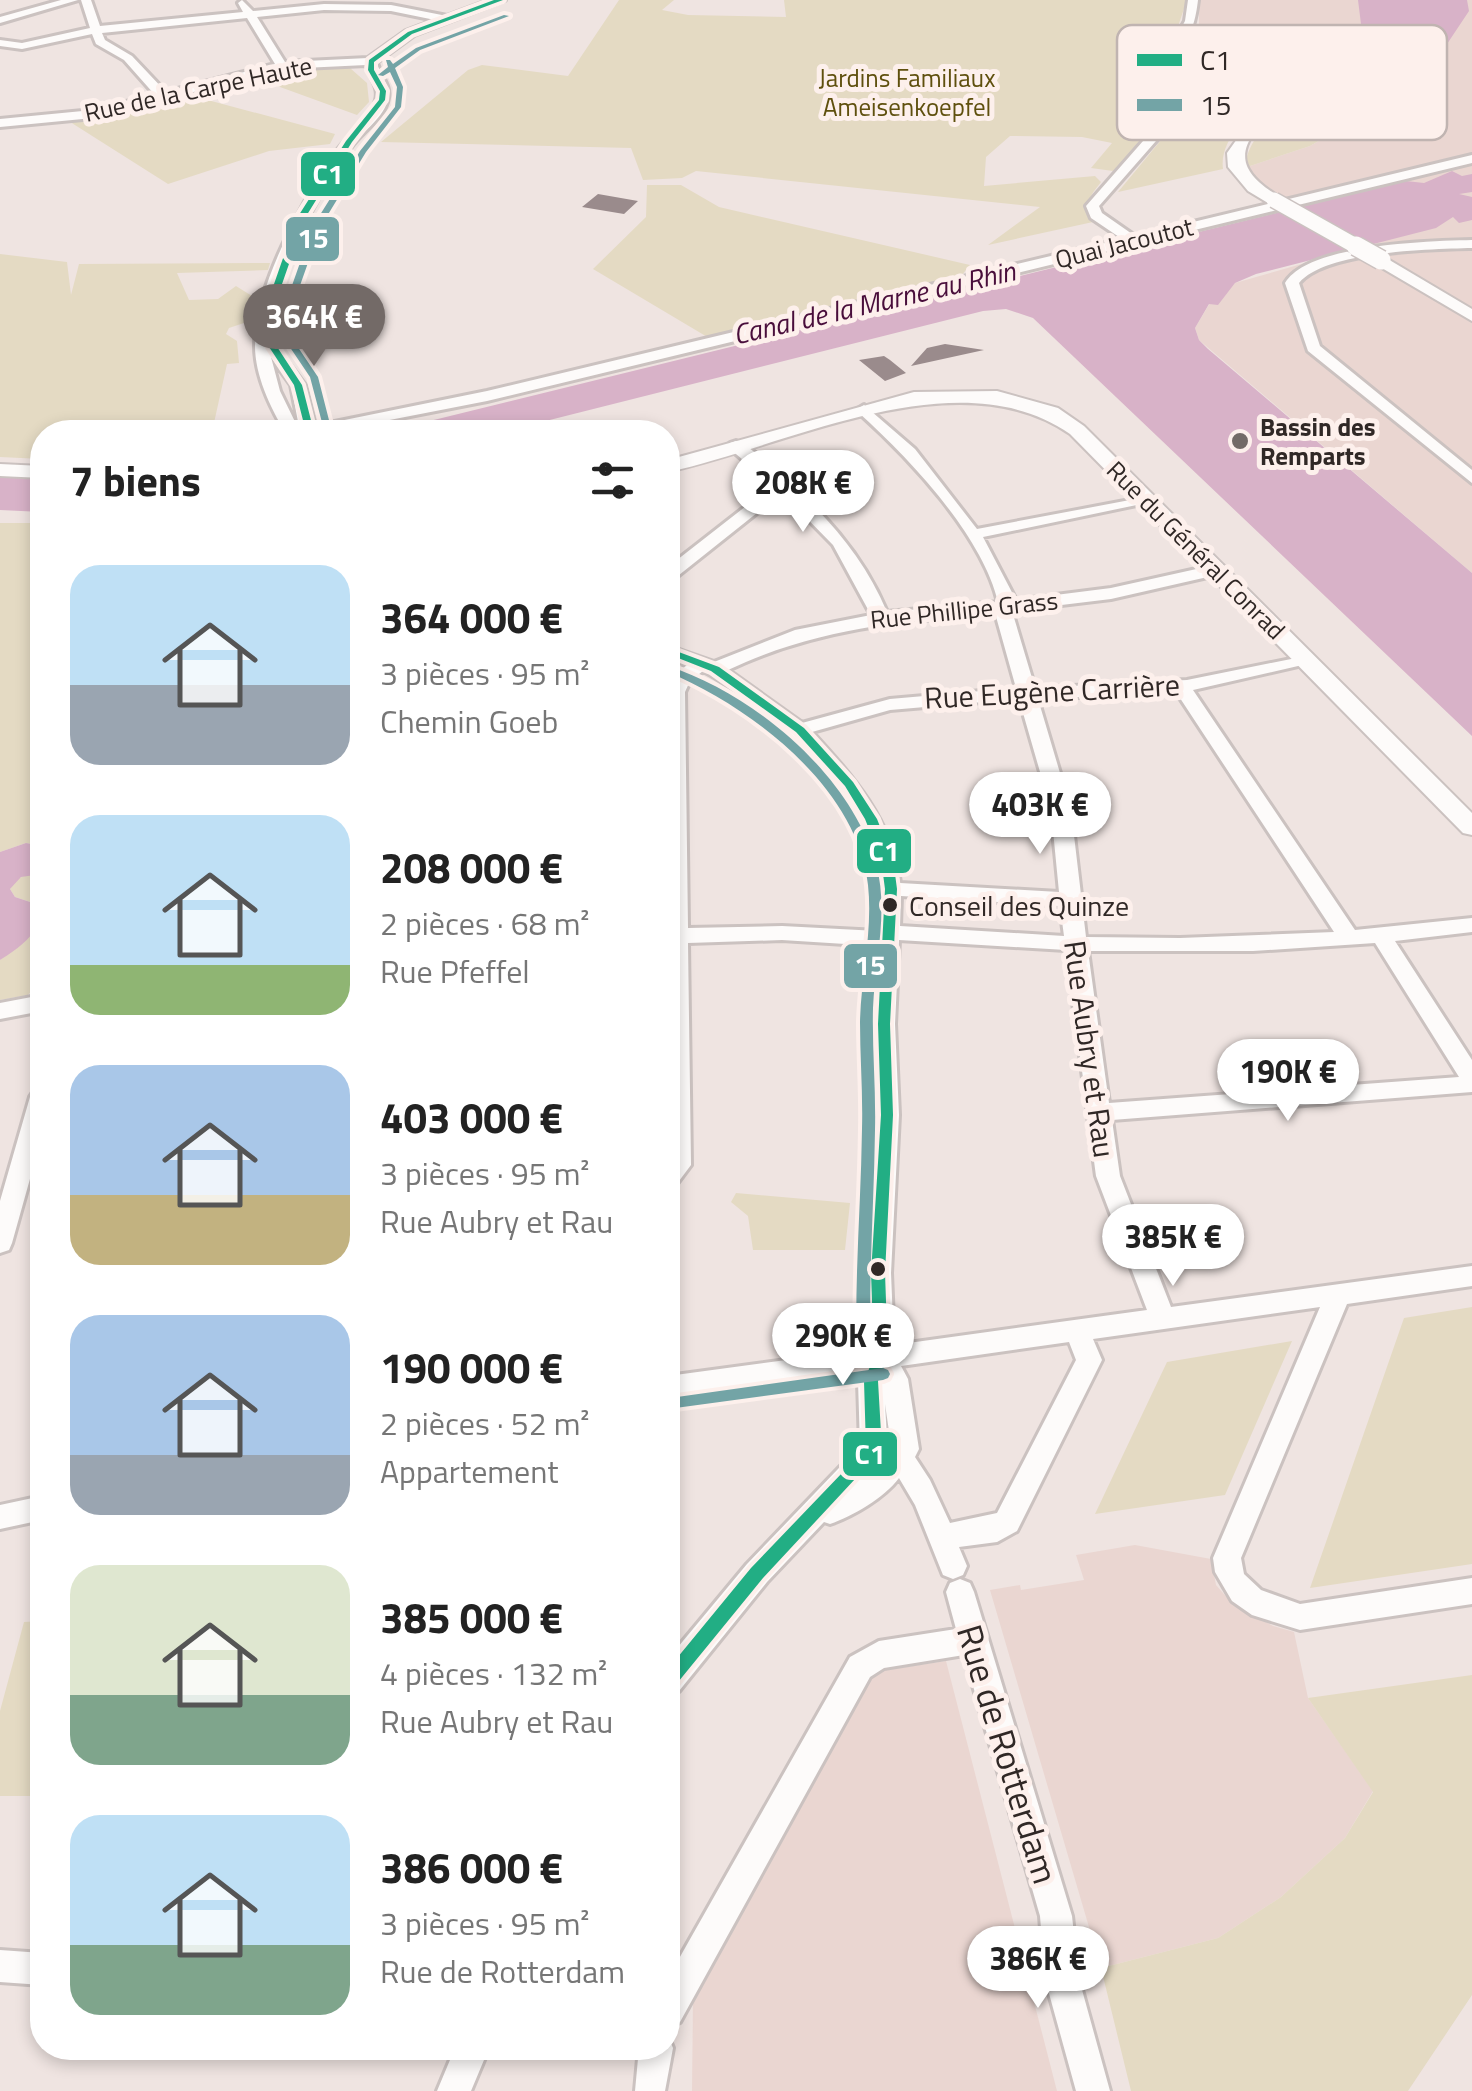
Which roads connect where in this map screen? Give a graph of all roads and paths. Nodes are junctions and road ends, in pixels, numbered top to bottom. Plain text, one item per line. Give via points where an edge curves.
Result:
1 (73, 0) edge
2 (86, 0) edge
3 (241, 0) edge
4 (500, 0) edge
5 (1193, 0) edge
6 (63, 1) edge
7 (250, 14) junction
8 (446, 18) junction
9 (1, 21) edge
10 (1190, 21) junction
11 (1188, 25) edge
12 (1192, 25) edge
13 (96, 30) junction
14 (0, 43) edge
15 (371, 61) junction
16 (282, 66) junction
17 (164, 97) junction
18 (0, 123) edge
19 (1152, 140) edge
20 (1245, 140) edge
21 (1472, 158) edge
22 (1134, 241) junction
23 (1472, 244) edge
24 (1472, 316) edge
25 (262, 334) junction
26 (864, 410) junction
27 (288, 420) edge
28 (305, 420) edge
29 (368, 420) edge
30 (736, 446) junction
31 (680, 462) edge
32 (0, 470) edge
33 (30, 471) edge
34 (1472, 478) edge
35 (781, 486) junction
36 (1145, 498) junction
37 (975, 534) junction
38 (680, 551) edge
39 (693, 555) junction
40 (680, 566) edge
41 (1219, 569) junction
42 (1005, 606) junction
43 (881, 618) junction
44 (680, 656) edge
45 (1305, 659) junction
46 (708, 666) junction
47 (680, 683) edge
48 (1181, 686) junction
49 (1027, 694) junction
50 (800, 730) junction
51 (1472, 827) edge
52 (891, 890) junction
53 (1070, 900) junction
54 (1472, 925) edge
55 (680, 936) edge
56 (888, 936) junction
57 (1382, 937) junction
58 (1350, 939) junction
59 (1075, 944) junction
60 (30, 1006) edge
61 (0, 1011) edge
62 (1472, 1080) edge
63 (1100, 1112) junction
64 (30, 1132) edge
65 (5, 1204) edge
66 (0, 1243) edge
67 (1472, 1276) edge
68 (1338, 1294) junction
69 (1163, 1319) junction
70 (1077, 1330) junction
71 (881, 1356) junction
72 (680, 1385) edge
73 (876, 1428) junction
74 (900, 1458) junction
75 (30, 1511) edge
76 (0, 1517) edge
77 (804, 1528) junction
78 (940, 1537) junction
79 (1472, 1591) edge
80 (974, 1640) junction
81 (680, 1667) edge
82 (0, 1966) edge
83 (30, 1968) edge
84 (680, 1989) edge
85 (467, 2060) edge
86 (654, 2060) edge
87 (650, 2086) dead end
88 (454, 2091) edge
89 (1093, 2091) edge

1 - 6 street
2 - 13 street
3 - 7 street
4 - 8 street
5 - 10 street
6 - 9 street
7 - 8 street via 363,6
7 - 13 street
7 - 16 street
8 - 15 street via 396,40
10 - 11 street
10 - 12 street
13 - 14 street via 22,46
13 - 17 street via 100,42 128,58
15 - 16 street, Rue de la Carpe Haute
15 - 25 street via 382,100 301,218
16 - 17 street, Rue de la Carpe Haute
17 - 18 street, Rue de la Carpe Haute via 93,114
19 - 22 street via 1092,206
20 - 24 main road, bridge via 1236,153 1239,172 1274,200
21 - 22 street, Quai Jacoutot
22 - 29 street, Quai Jacoutot
23 - 34 street via 1393,246 1308,268 1292,283 1312,348
25 - 27 street
25 - 28 street via 298,385
26 - 30 main road, Rue du Général Conrad
26 - 36 main road, Rue du Général Conrad via 954,394 1031,404 1068,422
26 - 37 street, Rue Aubry et Rau via 928,469
30 - 31 main road, Rue du Général Conrad
30 - 35 street
32 - 33 main road
35 - 39 street
35 - 43 street via 841,540 866,576
36 - 37 street
36 - 41 main road, Rue du Général Conrad
37 - 42 street, Rue Aubry et Rau
38 - 39 street
39 - 40 street
41 - 42 street, Rue Phillipe Grass via 1075,600
41 - 45 main road, Rue du Général Conrad
42 - 43 street, Rue Phillipe Grass
42 - 49 street, Rue Aubry et Rau
43 - 46 street, Rue Phillipe Grass via 790,634
44 - 46 street
45 - 48 street, Rue Eugène Carrière
45 - 51 main road, Rue du Général Conrad
46 - 47 street
46 - 50 street
48 - 49 street, Rue Eugène Carrière
48 - 58 street
49 - 50 street, Rue Eugène Carrière via 913,698
49 - 53 street, Rue Aubry et Rau via 1061,810
50 - 52 street via 861,801 888,859
52 - 53 street
52 - 56 street
53 - 59 street, Rue Aubry et Rau
54 - 57 street
55 - 56 street
56 - 59 street
56 - 71 street
57 - 58 street
57 - 62 street
58 - 59 street
59 - 63 street, Rue Aubry et Rau
60 - 61 street
62 - 63 street
63 - 69 street, Rue Aubry et Rau via 1108,1176
64 - 65 street
65 - 66 street
67 - 68 street
68 - 69 street
68 - 79 street via 1227,1558 1228,1579 1238,1592 1300,1617
69 - 70 street
70 - 71 street
70 - 78 street via 1088,1360 1007,1522
71 - 72 street
71 - 73 street via 871,1382
71 - 74 street via 896,1384 906,1439
73 - 74 street, Rue de Rotterdam
73 - 77 street via 864,1466
74 - 77 street via 882,1480
74 - 78 street, Rue de Rotterdam via 922,1488
75 - 76 street
77 - 81 street
78 - 80 street, Rue de Rotterdam
80 - 84 street via 880,1656 860,1667
80 - 89 street, Rue de Rotterdam via 1056,1916 1062,1978
82 - 83 street
85 - 88 street
86 - 87 street

